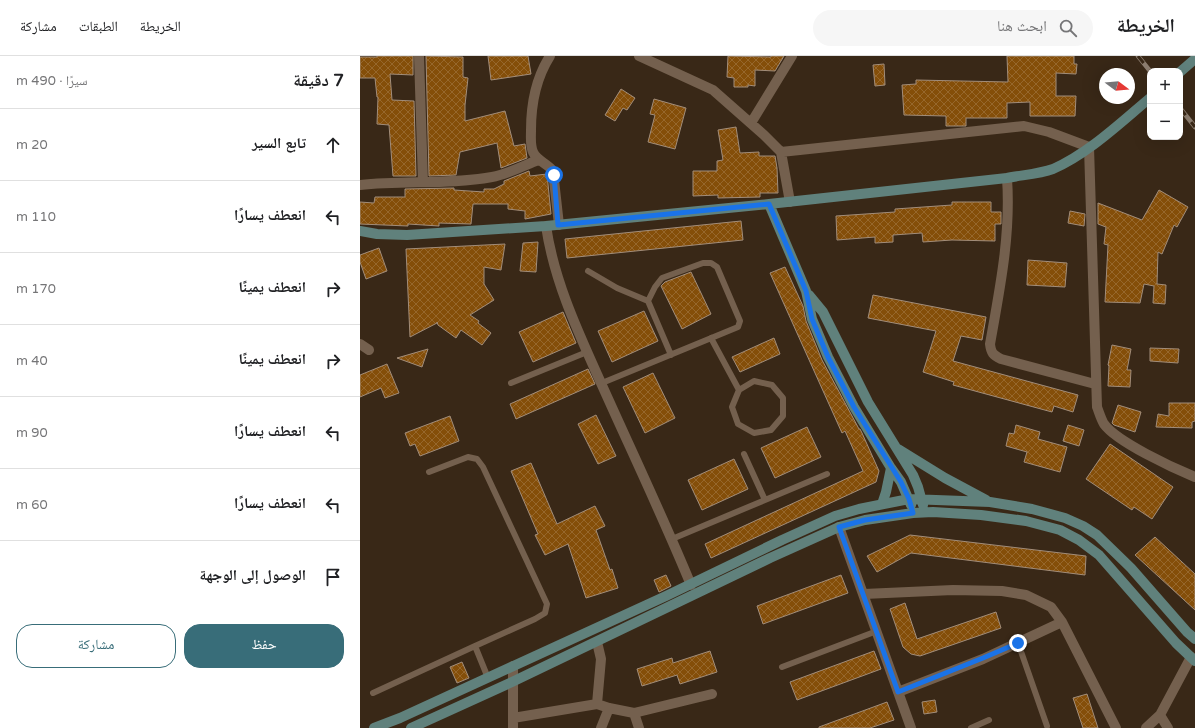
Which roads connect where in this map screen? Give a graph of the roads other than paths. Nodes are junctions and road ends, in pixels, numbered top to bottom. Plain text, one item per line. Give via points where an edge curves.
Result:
1 (419, 56) edge
2 (550, 56) edge
3 (639, 56) edge
4 (792, 56) edge
5 (1195, 59) edge
6 (1183, 69) edge
7 (1147, 100) edge
8 (751, 123) junction
9 (1089, 148) junction
10 (780, 152) junction
11 (538, 160) junction
12 (1007, 178) junction
13 (423, 182) junction
14 (360, 185) edge
15 (790, 202) junction
16 (769, 204) junction
17 (558, 225) junction
18 (546, 226) junction
19 (360, 232) edge
20 (588, 271) dead end
21 (806, 291) junction
22 (648, 301) junction
23 (711, 338) junction
24 (587, 352) junction
25 (671, 355) junction
26 (511, 383) dead end
27 (602, 384) junction
28 (1095, 384) junction
29 (739, 390) junction
30 (896, 447) junction
31 (744, 454) dead end
32 (891, 468) junction
33 (429, 472) dead end
34 (827, 474) dead end
35 (1195, 476) edge
36 (922, 498) junction
37 (909, 499) junction
38 (765, 500) junction
39 (990, 502) junction
40 (882, 504) junction
41 (925, 512) junction
42 (913, 513) junction
43 (839, 527) junction
44 (672, 539) junction
45 (691, 585) junction
46 (864, 594) junction
47 (1062, 622) junction
48 (877, 631) junction
49 (1195, 639) edge
50 (596, 642) junction
51 (1018, 643) junction
52 (475, 646) junction
53 (1193, 659) edge
54 (513, 666) junction
55 (782, 667) dead end
56 (488, 678) junction
57 (512, 682) junction
58 (898, 692) junction
59 (373, 693) dead end
60 (712, 694) dead end
61 (597, 704) junction
62 (609, 708) junction
63 (634, 713) junction
64 (1160, 715) junction
65 (989, 720) dead end
66 (513, 723) edge
67 (1046, 726) dead end
68 (374, 728) edge
69 (411, 728) edge
70 (601, 728) edge
71 (639, 728) edge
72 (911, 728) edge
73 (971, 728) edge
74 (1116, 728) edge
75 (1146, 728) edge
76 (1168, 728) edge

1 - 13 street
2 - 11 street via 538,83 531,111 530,140
3 - 8 street via 713,90
4 - 8 street
5 - 6 main road
7 - 9 main road
8 - 10 street
9 - 10 street via 1049,132 1024,126
9 - 12 main road via 1051,169
9 - 28 street
10 - 15 street
11 - 13 street via 493,177
11 - 17 street via 553,171
12 - 15 main road
12 - 28 street via 1009,200 1005,262 990,351 1001,360
13 - 14 street
15 - 16 main road
16 - 17 main road
16 - 21 main road
17 - 18 main road
18 - 19 main road via 407,235
18 - 24 street via 558,280
20 - 22 lane via 617,288
21 - 30 main road via 822,312 868,402
21 - 32 main road via 812,319 828,357 854,407
22 - 23 lane via 662,278 702,263 711,263 717,267 740,321 738,327
22 - 25 lane
23 - 25 lane
23 - 29 lane
24 - 26 lane
24 - 27 street
25 - 27 lane
27 - 44 street
28 - 35 street via 1097,407 1103,423 1114,434 1138,449
29 - 29 lane via 732,407 738,424 754,433 771,430 783,416 783,398 772,384 754,381
30 - 36 main road
30 - 39 main road via 945,478
31 - 38 lane
32 - 37 main road
32 - 40 main road
33 - 52 lane via 468,457 477,459 548,604 545,613 535,619
34 - 38 lane
36 - 37 main road
36 - 39 main road
36 - 41 main road
37 - 40 main road
37 - 42 main road
38 - 44 lane
39 - 49 main road via 1066,518 1097,535 1131,568
40 - 45 main road via 835,516
41 - 42 main road
41 - 53 main road via 981,514 1026,521 1060,530 1079,540 1099,555
42 - 43 main road via 865,520
43 - 46 street
43 - 50 main road
44 - 45 street
45 - 54 main road
46 - 47 street via 953,590 1002,591 1026,595 1051,607
46 - 48 street
47 - 51 street
47 - 74 street
48 - 55 lane
48 - 58 street
50 - 57 main road
50 - 61 street via 601,659
51 - 58 street
51 - 67 lane
52 - 56 lane
52 - 59 lane
53 - 64 street
54 - 56 main road
54 - 57 street
56 - 68 main road
57 - 66 street
57 - 69 main road
58 - 72 street
60 - 63 street
61 - 62 street
61 - 66 street
62 - 63 street
62 - 70 street
63 - 71 street
64 - 75 street
64 - 76 street
65 - 73 lane

